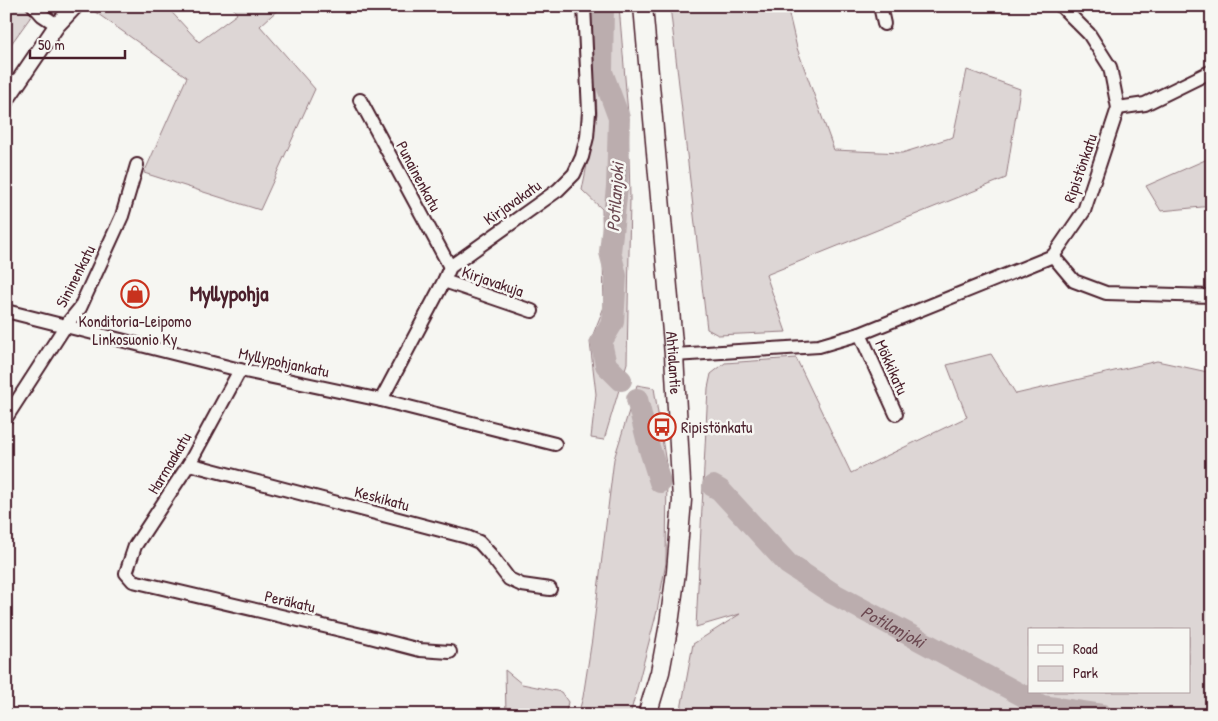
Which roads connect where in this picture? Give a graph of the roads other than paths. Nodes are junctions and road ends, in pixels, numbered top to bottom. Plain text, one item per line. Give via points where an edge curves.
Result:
1 (34, 6) edge
2 (75, 6) edge
3 (584, 6) edge
4 (643, 6) edge
5 (880, 6) edge
6 (1061, 6) edge
7 (884, 24) dead end
8 (57, 26) junction
9 (1212, 71) edge
10 (6, 100) edge
11 (360, 100) dead end
12 (1118, 108) junction
13 (137, 164) dead end
14 (1053, 256) junction
15 (450, 267) junction
16 (444, 281) junction
17 (1212, 296) edge
18 (6, 311) edge
19 (532, 311) dead end
20 (66, 325) junction
21 (860, 334) junction
22 (674, 354) junction
23 (240, 370) junction
24 (381, 400) junction
25 (896, 414) dead end
26 (6, 418) edge
27 (555, 444) dead end
28 (189, 464) junction
29 (126, 573) joint
30 (550, 589) dead end
31 (450, 652) dead end
32 (647, 715) edge

1 - 8 street
2 - 8 street
3 - 15 street, Kirjavakatu via 590,112 582,157 574,174 558,190
4 - 22 main road, Ahtialantie
5 - 7 street
6 - 12 street, Ripistönkatu via 1089,34 1110,67
8 - 10 street
9 - 12 street via 1145,104
11 - 15 street, Punainenkatu
12 - 14 street, Ripistönkatu via 1084,210
13 - 20 street, Sininenkatu via 122,216 80,308
14 - 17 street via 1074,282 1106,292
14 - 21 street
15 - 16 street
16 - 19 street, Kirjavakuja
16 - 24 street
18 - 20 street, Myllypohjankatu
20 - 23 street, Myllypohjankatu
20 - 26 street, Sininenkatu
21 - 22 street via 819,346
21 - 25 street, Mökkikatu
22 - 32 main road, Ahtialantie via 682,500 669,624 660,672
23 - 24 street, Myllypohjankatu
23 - 28 street, Harmaakatu
24 - 27 street, Myllypohjankatu
28 - 29 street, Harmaakatu via 135,546
28 - 30 street, Keskikatu via 467,537 479,542 509,579 522,585
29 - 31 street, Peräkatu via 133,581 420,650

